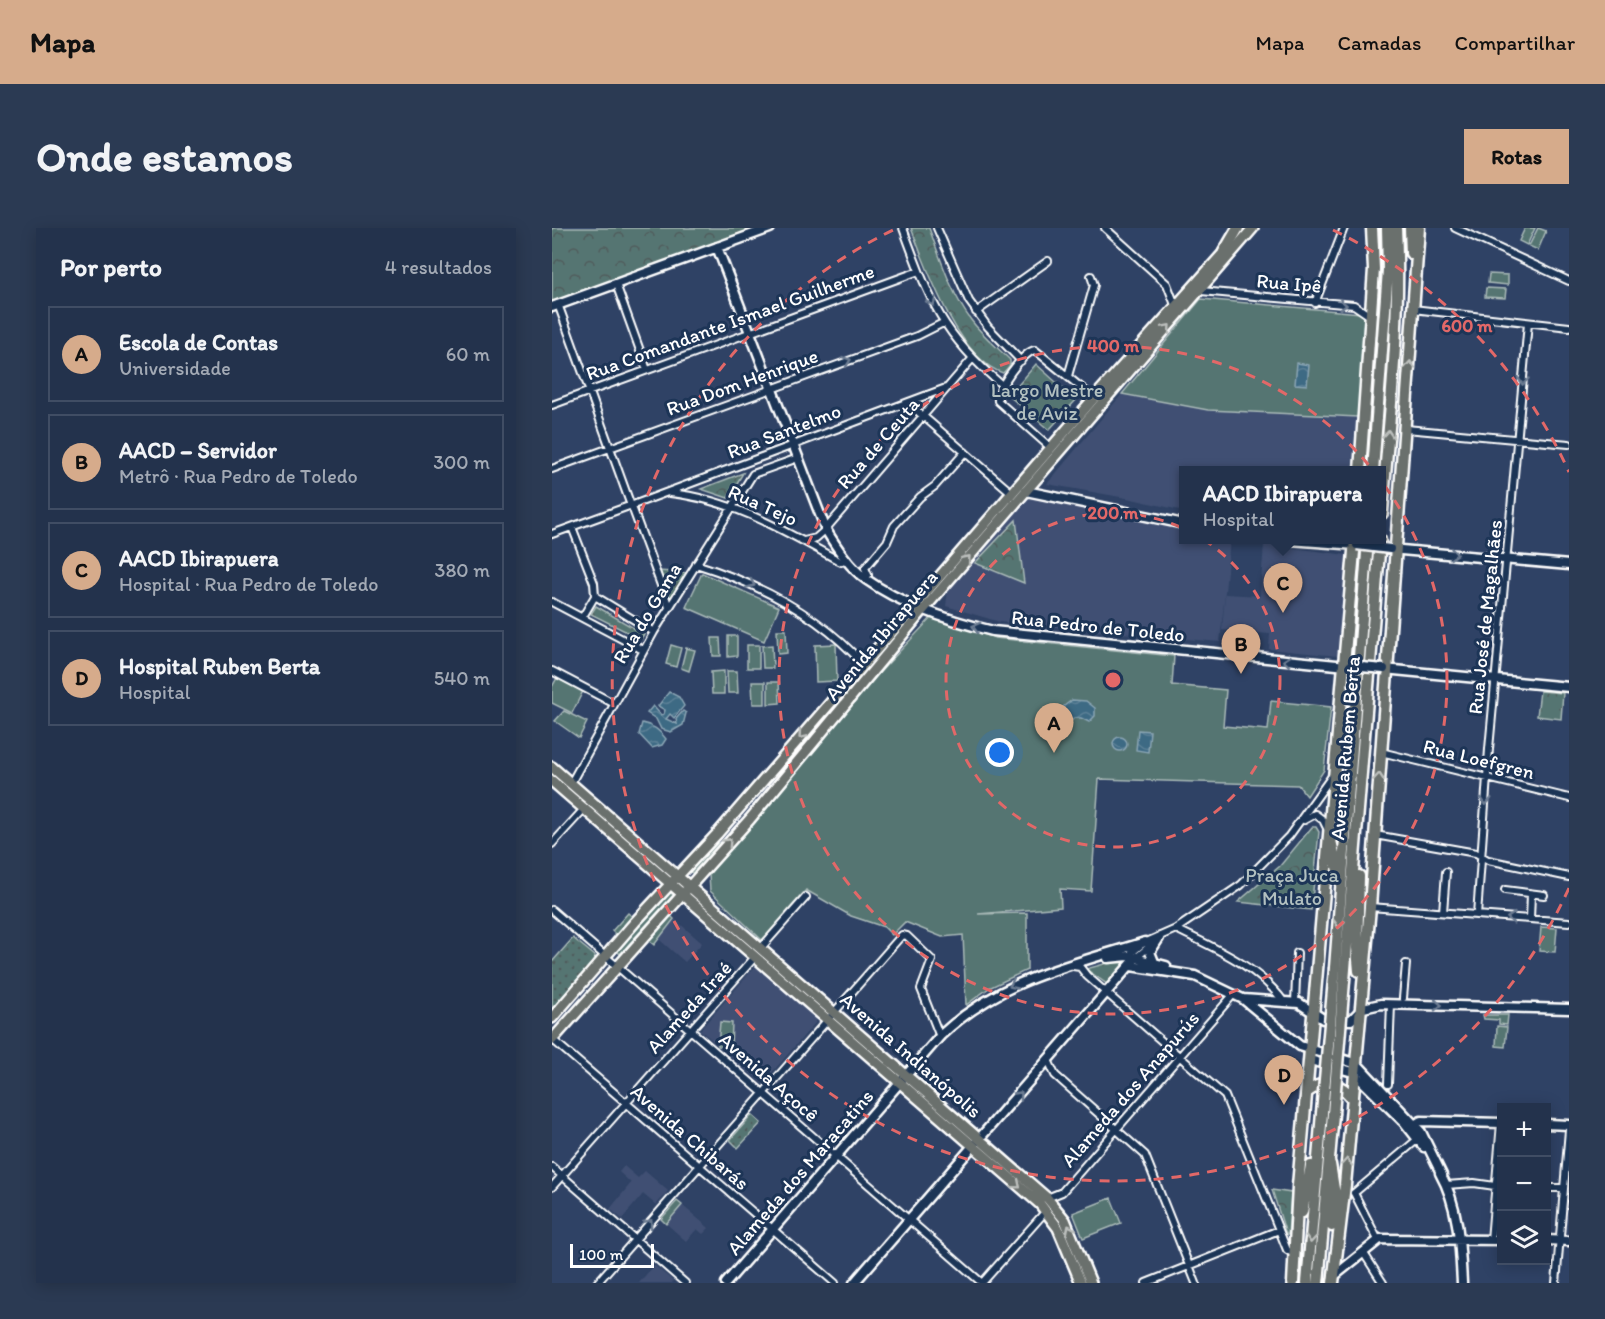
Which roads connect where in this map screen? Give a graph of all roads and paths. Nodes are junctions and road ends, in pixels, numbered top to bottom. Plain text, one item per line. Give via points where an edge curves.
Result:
1 (770, 228) edge
2 (903, 228) edge
3 (937, 228) edge
4 (1105, 228) edge
5 (1238, 228) edge
6 (1244, 228) edge
7 (1253, 228) edge
8 (1259, 228) edge
9 (1344, 228) edge
10 (1374, 228) edge
11 (1387, 228) edge
12 (1396, 228) edge
13 (1410, 228) edge
14 (1419, 228) edge
15 (1455, 228) edge
16 (717, 247) junction
17 (1230, 252) junction
18 (1048, 261) dead end
19 (919, 271) junction
20 (1091, 276) dead end
21 (1569, 281) edge
22 (616, 284) junction
23 (1201, 291) junction
24 (1415, 292) junction
25 (1315, 303) junction
26 (555, 305) edge
27 (1175, 305) junction
28 (1413, 309) junction
29 (976, 312) junction
30 (1385, 316) junction
31 (1372, 317) junction
32 (943, 322) junction
33 (1528, 323) junction
34 (1569, 327) edge
35 (751, 332) junction
36 (972, 359) junction
37 (1021, 361) junction
38 (647, 370) junction
39 (1068, 376) junction
40 (1002, 386) junction
41 (772, 388) junction
42 (946, 388) junction
43 (590, 391) junction
44 (1094, 398) junction
45 (908, 403) junction
46 (552, 405) edge
47 (923, 416) junction
48 (1406, 429) junction
49 (1518, 439) junction
50 (1569, 444) edge
51 (794, 445) junction
52 (610, 448) junction
53 (1052, 448) junction
54 (965, 452) junction
55 (798, 458) junction
56 (748, 462) junction
57 (1360, 466) edge
58 (1373, 466) edge
59 (1386, 466) edge
60 (552, 469) edge
61 (753, 474) junction
62 (1027, 475) junction
63 (1026, 491) junction
64 (666, 493) junction
65 (1012, 493) junction
66 (631, 505) junction
67 (732, 507) junction
68 (1179, 523) edge
69 (572, 526) junction
70 (827, 530) junction
71 (552, 534) edge
72 (804, 541) junction
73 (1356, 544) edge
74 (1362, 544) edge
75 (1368, 544) edge
76 (1380, 544) edge
77 (1393, 549) junction
78 (844, 560) junction
79 (1508, 560) junction
80 (696, 564) junction
81 (1569, 565) edge
82 (865, 572) junction
83 (595, 596) junction
84 (552, 602) edge
85 (917, 602) junction
86 (928, 604) junction
87 (669, 607) junction
88 (934, 613) joint
89 (582, 618) junction
90 (654, 632) junction
91 (643, 650) junction
92 (863, 664) junction
93 (1347, 666) junction
94 (1386, 670) junction
95 (552, 671) edge
96 (1496, 680) junction
97 (1569, 687) edge
98 (613, 703) junction
99 (1381, 752) junction
100 (552, 767) edge
101 (1334, 773) junction
102 (1361, 776) junction
103 (1487, 777) junction
104 (552, 781) edge
105 (571, 783) junction
106 (1569, 798) edge
107 (1315, 802) junction
108 (584, 809) junction
109 (1315, 814) junction
110 (608, 815) junction
111 (1296, 826) junction
112 (1329, 832) junction
113 (1375, 836) junction
114 (552, 844) edge
115 (1482, 857) junction
116 (703, 869) junction
117 (1446, 872) dead end
118 (677, 876) junction
119 (1569, 877) edge
120 (670, 884) junction
121 (689, 886) junction
122 (1342, 886) junction
123 (1505, 890) dead end
124 (681, 894) junction
125 (1531, 894) junction
126 (1544, 895) dead end
127 (806, 897) dead end
128 (704, 899) junction
129 (1370, 907) junction
130 (552, 910) edge
131 (1443, 912) junction
132 (1477, 915) junction
133 (1530, 919) junction
134 (1569, 922) edge
135 (1176, 929) junction
136 (1167, 933) junction
137 (1159, 938) junction
138 (1145, 942) junction
139 (761, 948) junction
140 (1297, 953) dead end
141 (605, 956) junction
142 (1133, 956) junction
143 (754, 957) junction
144 (1085, 962) junction
145 (1154, 962) junction
146 (1406, 964) dead end
147 (616, 966) junction
148 (1131, 966) junction
149 (1340, 969) junction
150 (1180, 973) junction
151 (1362, 976) junction
152 (1107, 994) junction
153 (1233, 995) junction
154 (1403, 998) dead end
155 (1243, 999) junction
156 (1271, 1001) junction
157 (1284, 1002) junction
158 (1295, 1003) junction
159 (1391, 1004) junction
160 (1569, 1008) edge
161 (1360, 1010) junction
162 (834, 1011) junction
163 (1313, 1015) junction
164 (1261, 1017) junction
165 (552, 1018) edge
166 (826, 1020) junction
167 (690, 1030) junction
168 (940, 1037) junction
169 (552, 1040) edge
170 (1310, 1055) junction
171 (1180, 1056) junction
172 (1049, 1062) junction
173 (1354, 1067) junction
174 (907, 1075) junction
175 (900, 1083) junction
176 (1388, 1084) dead end
177 (1306, 1092) junction
178 (762, 1093) junction
179 (1353, 1099) junction
180 (626, 1103) junction
181 (1327, 1114) junction
182 (1497, 1123) edge
183 (1551, 1125) edge
184 (1412, 1126) junction
185 (1569, 1127) edge
186 (1116, 1129) junction
187 (980, 1139) junction
188 (1319, 1139) junction
189 (1418, 1139) junction
190 (973, 1147) junction
191 (836, 1157) junction
192 (1328, 1157) junction
193 (699, 1166) junction
194 (552, 1167) edge
195 (1442, 1175) junction
196 (562, 1176) junction
197 (1446, 1185) junction
198 (1566, 1185) edge
199 (552, 1187) edge
200 (1497, 1187) edge
201 (1551, 1187) edge
202 (1349, 1193) junction
203 (1047, 1198) junction
204 (1497, 1200) edge
205 (1046, 1211) junction
206 (908, 1221) junction
207 (772, 1230) junction
208 (1279, 1230) junction
209 (635, 1239) junction
210 (1378, 1240) junction
211 (1461, 1240) junction
212 (1491, 1240) junction
213 (1497, 1240) edge
214 (1564, 1241) edge
215 (1363, 1252) junction
216 (1295, 1260) junction
217 (1335, 1262) junction
218 (1190, 1266) junction
219 (1334, 1279) edge
220 (597, 1283) edge
221 (685, 1283) edge
222 (726, 1283) edge
223 (835, 1283) edge
224 (854, 1283) edge
225 (982, 1283) edge
226 (1081, 1283) edge
227 (1091, 1283) edge
228 (1146, 1283) edge
229 (1196, 1283) edge
230 (1293, 1283) edge
231 (1307, 1283) edge
232 (1318, 1283) edge
233 (1383, 1283) edge
234 (1465, 1283) edge
235 (1556, 1283) edge

1 - 16 street
2 - 19 street
3 - 29 street via 961,288
4 - 27 street via 1167,284
5 - 17 highway
6 - 17 main road
7 - 17 main road
8 - 17 street
9 - 25 street
10 - 30 highway via 1381,309
10 - 31 highway
11 - 30 highway
59 -> 12 highway via 1395,345
13 - 24 highway
14 - 24 highway
15 - 21 street
16 - 22 street
16 - 35 street
17 - 23 main road, Avenida Ibirapuera
17 - 27 main road, Avenida Ibirapuera
18 - 29 street
19 -> 32 street
19 - 35 street, Rua Comandante Ismael Guilherme
20 - 39 street via 1094,285
22 - 26 street
22 - 38 street
23 - 25 street, Rua Ipê
63 -> 23 main road, Avenida Ibirapuera
24 - 28 highway, Avenida Rubem Berta
25 -> 31 street, Rua Ipê via 1354,305
26 - 43 street
27 - 44 main road, Avenida Ibirapuera
28 - 33 street
48 -> 28 highway, Avenida Rubem Berta
29 - 37 street
30 - 58 highway
31 - 57 highway
32 - 36 street
41 -> 32 street, Rua Dom Henrique via 917,336
33 - 34 street
33 -> 49 street, Rua José de Magalhães
35 - 38 street, Rua Comandante Ismael Guilherme
35 - 41 street
36 - 40 street
36 - 42 street, Rua de Ceuta
37 - 39 street via 1035,350
37 - 40 street
38 - 43 street, Rua Comandante Ismael Guilherme
39 - 44 street
40 - 53 street via 997,395 999,403
41 - 51 street
41 - 52 street, Rua Dom Henrique
42 - 45 street, Rua Santelmo
42 - 47 street, Rua de Ceuta
43 - 46 street, Rua Comandante Ismael Guilherme
43 - 52 street
44 - 53 main road, Avenida Ibirapuera
45 - 47 street
45 - 51 street, Rua Santelmo
47 - 54 street
47 - 70 street, Rua de Ceuta
48 - 49 street
48 - 77 highway, Avenida Rubem Berta
49 - 50 street
49 - 79 street, Rua José de Magalhães
51 - 55 street
51 - 56 street, Rua Santelmo
52 - 60 street, Rua Dom Henrique
52 - 66 street
53 - 62 main road, Avenida Ibirapuera
54 - 65 street
54 - 82 street via 894,526
55 - 61 street
55 - 70 street
56 - 61 street
56 - 64 street, Rua Santelmo
61 - 67 street, Rua do Gama
62 - 63 main road
62 - 65 main road, Avenida Ibirapuera
63 - 68 street
86 -> 63 main road, Avenida Ibirapuera
64 - 66 street, Rua Santelmo
64 - 67 street, Rua Tejo
65 - 85 main road, Avenida Ibirapuera
66 - 69 street, Rua Santelmo
66 - 87 street
67 - 72 street, Rua Tejo
67 - 80 street, Rua do Gama
69 - 71 street, Rua Santelmo
69 - 83 street via 594,583
70 - 72 street, Rua de Ceuta
70 - 78 street via 830,546
72 - 78 street, Rua Tejo
73 - 93 highway
74 - 77 street, bridge
75 - 122 highway, Avenida Rubem Berta
76 - 102 highway, Avenida Rubem Berta
77 -> 79 street
77 - 94 highway, Avenida Rubem Berta
78 - 82 street
79 - 81 street
79 - 96 street, Rua José de Magalhães
80 - 87 street, Rua do Gama
80 -> 92 street via 740,579 794,606 838,638
82 - 85 street
83 - 89 street
83 - 90 street
84 - 89 street
85 - 86 street
85 - 92 main road, Avenida Ibirapuera
86 - 88 main road
116 -> 86 main road, Avenida Ibirapuera via 750,819
87 - 90 street, Rua do Gama
93 -> 88 street, Rua Pedro de Toledo via 1018,635
89 - 91 street
90 - 91 street, Rua do Gama
91 - 98 street, Rua do Gama
92 -> 118 main road, Avenida Ibirapuera
93 - 94 street, Rua Pedro de Toledo, bridge
93 - 101 highway
94 - 96 street
94 - 99 highway, Avenida Rubem Berta
95 - 98 street
96 - 97 street
96 - 103 street, Rua José de Magalhães
98 - 105 street, Rua do Gama
99 - 103 street, Rua Loefgren
113 -> 99 highway, Avenida Rubem Berta
100 - 105 main road, Avenida Indianópolis
101 - 107 street
101 - 112 highway
102 - 149 highway, Avenida Rubem Berta
102 - 151 highway via 1357,954
103 - 106 street, Rua Loefgren
103 -> 115 street, Rua José de Magalhães
104 - 108 main road, Avenida Indianópolis
105 - 110 main road, Avenida Indianópolis
107 - 109 street via 1319,805
107 - 111 street
108 - 110 main road
108 - 114 street
108 - 120 main road, Avenida Indianópolis
109 - 111 street
109 - 112 street
110 - 118 main road, Avenida Indianópolis
111 - 135 street via 1241,885
112 - 122 highway
112 - 163 highway
113 - 115 street
113 - 129 highway, Avenida Rubem Berta
115 - 119 street
115 - 132 street, Rua José de Magalhães
116 - 121 main road, Avenida Ibirapuera
116 - 128 main road
117 - 131 street
118 - 120 main road, Avenida Ibirapuera
118 - 121 main road, Avenida Indianópolis
120 - 124 main road, Avenida Indianópolis
120 - 141 main road, Avenida Ibirapuera
121 - 124 main road, Avenida Ibirapuera
121 - 128 main road, Avenida Indianópolis
122 -> 149 highway, Avenida Rubem Berta
123 - 125 street
124 - 143 main road, Avenida Indianópolis
124 - 147 main road, Avenida Ibirapuera
125 - 126 street
125 - 133 street
127 - 139 street
128 - 139 main road, Avenida Indianópolis
129 - 131 street
129 - 151 highway, Avenida Rubem Berta
130 - 141 street, Avenida Açocê
131 - 132 street
133 -> 132 street
133 - 134 street
135 - 136 street
135 - 157 street via 1238,960
136 - 137 street
136 - 138 street
137 - 142 street
137 - 145 street via 1150,952
138 - 142 street
138 - 144 street
139 - 162 main road, Avenida Indianópolis
140 - 158 street
141 - 147 street, Avenida Açocê
141 - 165 main road, Avenida Ibirapuera
142 - 144 street
142 - 145 street
142 - 148 street
143 - 166 main road, Avenida Indianópolis
143 - 167 street, Alameda Iraé
144 - 152 street
144 -> 168 street, Alameda dos Maracatins via 1035,975 1000,991
145 - 150 street
146 - 154 street
147 - 167 street, Avenida Açocê
147 - 169 main road, Avenida Ibirapuera
148 - 150 street
148 - 152 street
149 - 181 highway, Avenida Rubem Berta, bridge
150 - 153 street
151 - 161 highway, Avenida Rubem Berta
152 - 171 street
152 - 172 street
153 - 155 street
153 - 171 street, Alameda dos Anapurús
155 - 156 street
155 - 164 street
156 - 157 street
156 - 164 street
157 - 158 street
158 - 163 street via 1302,1004
159 -> 160 street
159 - 161 street via 1374,1004
159 - 176 street
161 - 163 street via 1351,1020 1332,1021
161 - 173 highway, Avenida Rubem Berta
162 - 166 street
162 - 168 street via 900,937 907,936 932,960 921,989
162 - 174 main road, Avenida Indianópolis
163 - 170 highway
164 - 170 street
166 - 175 main road, Avenida Indianópolis
166 - 178 street
167 - 178 street, Avenida Açocê
167 - 180 street, Alameda Iraé
168 - 174 street, Alameda dos Maracatins
169 - 180 street, Avenida Chibarás
170 - 173 street
170 - 177 highway
171 - 186 street, Alameda dos Anapurús
171 - 208 street via 1229,1101
172 - 186 street via 1055,1075
187 -> 172 street
173 - 179 highway, Avenida Rubem Berta
173 - 184 street
174 - 175 street, Alameda dos Maracatins
174 - 187 main road, Avenida Indianópolis
175 - 190 main road, Avenida Indianópolis
175 - 191 street, Alameda dos Maracatins
177 - 179 highway via 1319,1084 1334,1084
177 - 216 highway
178 - 191 street, Avenida Açocê
178 - 193 street
202 -> 179 highway, Avenida Rubem Berta
180 - 193 street, Avenida Chibarás
180 - 196 street, Alameda Iraé
181 - 188 highway, Avenida Rubem Berta
181 - 192 highway, Avenida Rubem Berta
182 - 184 street via 1421,1121
183 - 185 street
184 - 189 street
184 - 195 street via 1432,1151
185 - 198 street
186 - 203 street, Alameda dos Anapurús via 1062,1192
186 - 218 street via 1151,1164
187 - 190 street
187 - 203 main road, Avenida Indianópolis
188 - 216 highway
188 -> 231 highway, Avenida Rubem Berta
189 - 195 street
189 - 202 street
190 -> 205 main road, Avenida Indianópolis
190 - 206 street
191 - 206 street, Avenida Açocê
191 - 207 street, Alameda dos Maracatins
192 - 217 highway via 1334,1185 1331,1250
192 - 232 highway, Avenida Rubem Berta
193 - 207 street, Avenida Chibarás
209 -> 193 street
194 - 196 street
195 - 197 street
196 - 199 street, Alameda Iraé
196 - 209 street
197 - 200 street
197 - 211 street
198 - 201 street
198 - 214 street
202 - 210 street
202 - 217 highway, Avenida Rubem Berta
227 -> 203 main road, Avenida Indianópolis via 1065,1220
204 - 212 street
205 - 225 street
205 - 226 main road, Avenida Indianópolis via 1058,1228
206 - 224 street
206 - 225 street, Avenida Açocê
207 - 222 street, Alameda dos Maracatins
207 - 223 street, Avenida Chibarás
208 - 216 street
208 - 218 street
209 - 220 street
209 - 221 street
210 - 211 street
210 - 215 street
211 - 212 street
211 - 234 street
212 - 213 street
214 - 235 street
215 - 219 street
215 - 233 street
216 - 230 highway
217 - 219 highway, Avenida Rubem Berta
218 - 228 street
218 - 229 street

